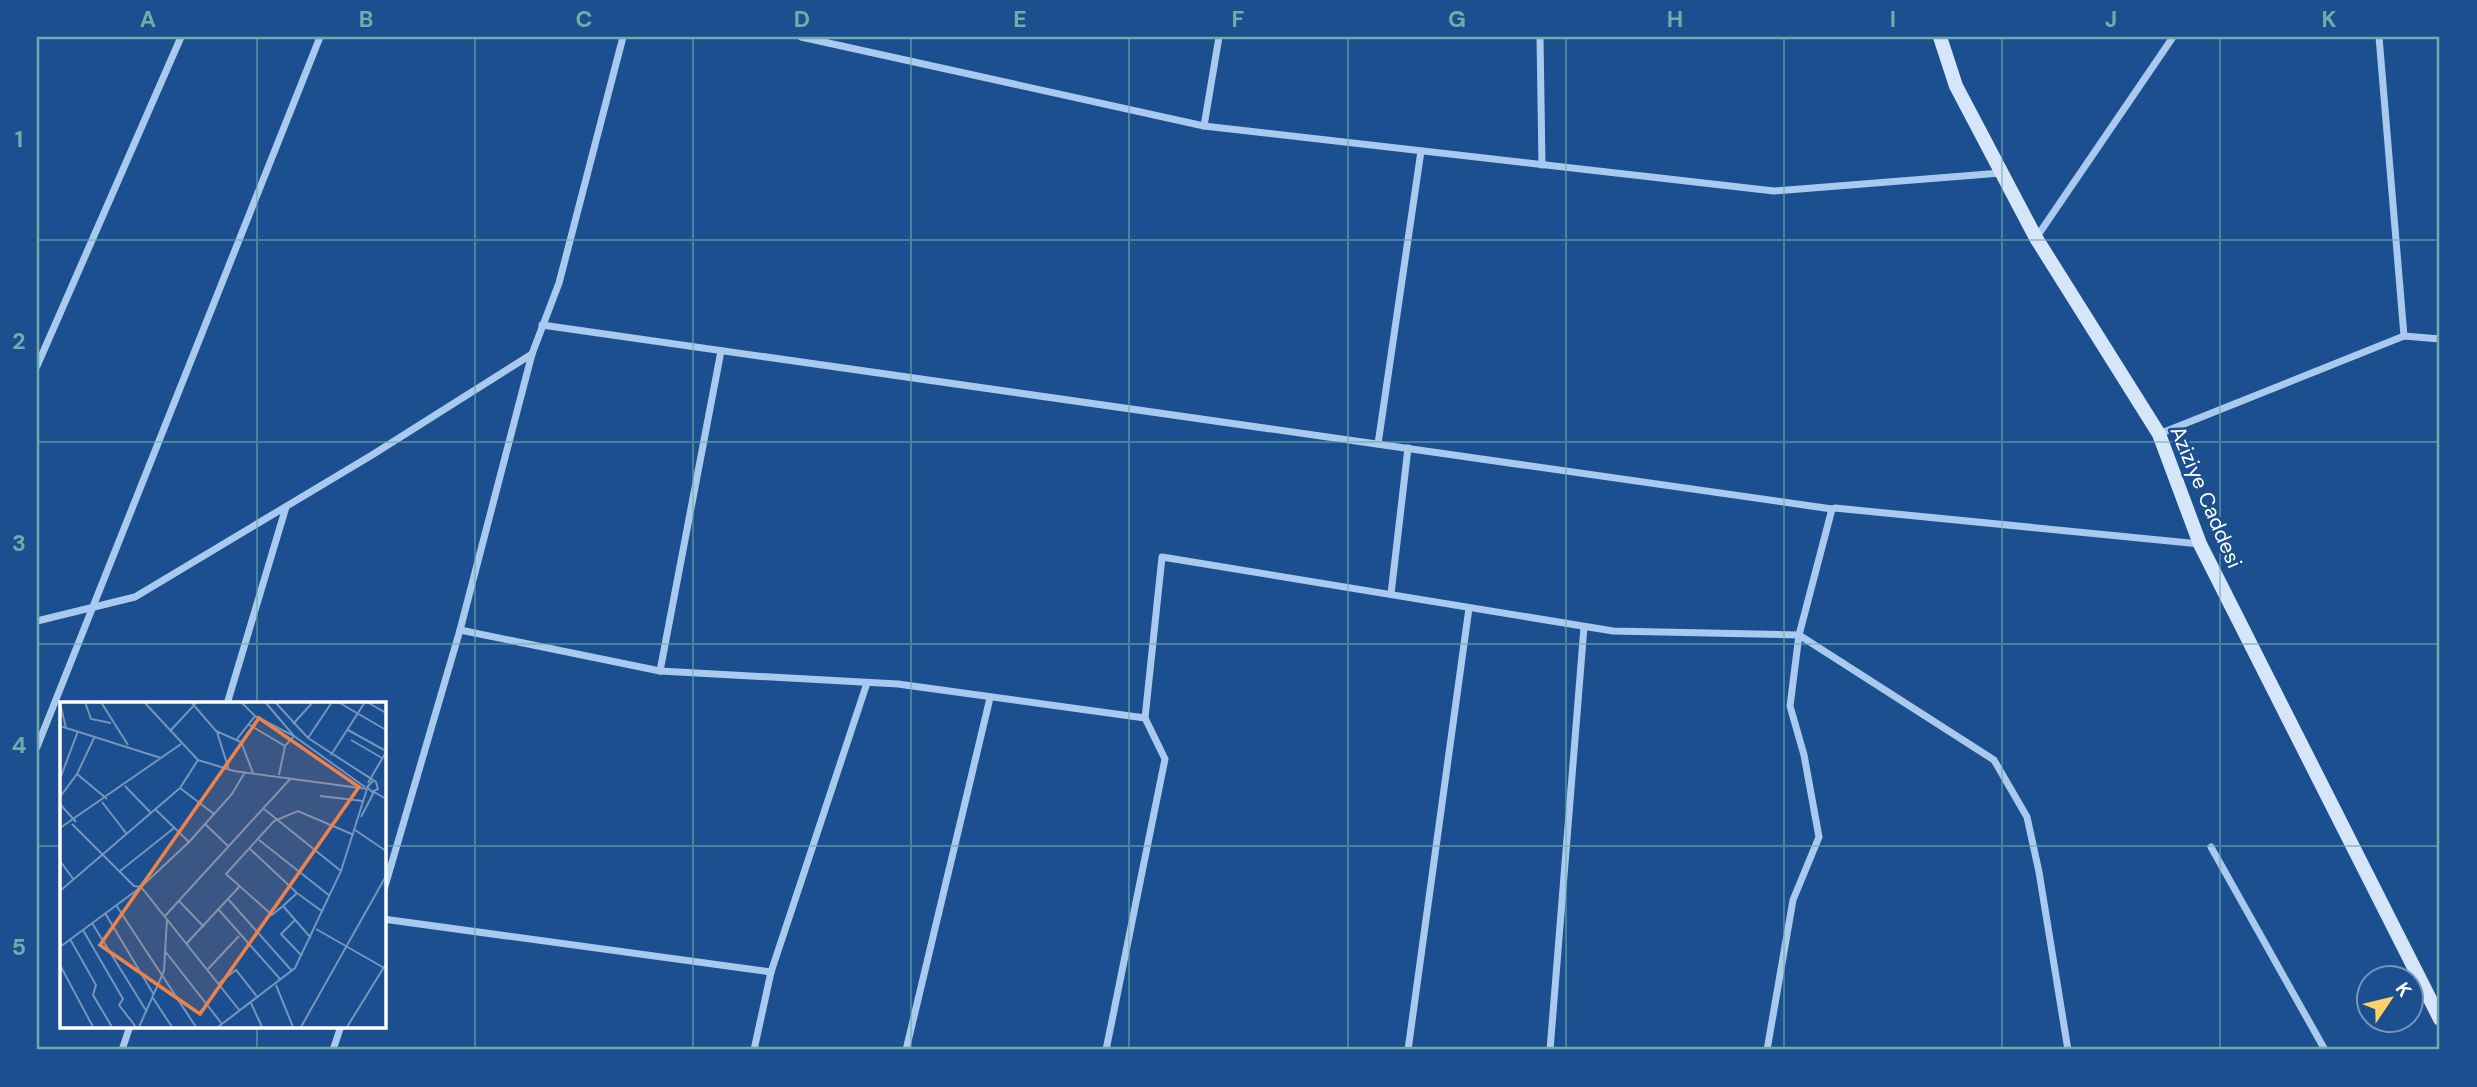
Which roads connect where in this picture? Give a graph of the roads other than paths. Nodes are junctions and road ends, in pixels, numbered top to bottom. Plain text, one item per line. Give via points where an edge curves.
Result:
1 (181, 37) edge
2 (320, 37) edge
3 (623, 37) edge
4 (801, 37) edge
5 (1219, 37) edge
6 (1540, 37) edge
7 (2173, 37) edge
8 (2379, 37) edge
9 (1945, 40) edge
10 (1204, 126) junction
11 (1421, 151) junction
12 (1542, 165) junction
13 (2002, 173) junction
14 (2035, 238) junction
15 (542, 325) junction
16 (2404, 335) junction
17 (2440, 339) edge
18 (721, 351) junction
19 (532, 354) junction
20 (37, 366) edge
21 (2159, 434) junction
22 (1378, 444) junction
23 (1408, 448) junction
24 (286, 506) junction
25 (1832, 509) junction
26 (2200, 544) junction
27 (1391, 594) junction
28 (92, 608) junction
29 (1469, 608) junction
30 (37, 621) edge
31 (1584, 627) junction
32 (460, 629) junction
33 (1799, 635) junction
34 (660, 671) junction
35 (867, 682) junction
36 (990, 698) junction
37 (228, 702) edge
38 (1145, 719) junction
39 (37, 747) edge
40 (2211, 847) dead end
41 (385, 886) edge
42 (385, 919) edge
43 (771, 972) junction
44 (2440, 1019) edge
45 (129, 1028) edge
46 (340, 1028) edge
47 (122, 1050) edge
48 (333, 1050) edge
49 (754, 1050) edge
50 (905, 1050) edge
51 (1106, 1050) edge
52 (1408, 1050) edge
53 (1550, 1050) edge
54 (1767, 1050) edge
55 (2067, 1050) edge
56 (2325, 1050) edge

1 - 20 street
2 - 28 street
3 - 15 street via 559,283
4 - 10 street
5 - 10 street
6 - 12 street
7 - 14 street
8 - 16 street
9 - 13 main road, Aziziye Caddesi via 1956,86
10 - 11 street
11 - 12 street
11 - 22 street
12 - 13 street via 1774,191
13 - 14 main road, Aziziye Caddesi
14 - 21 main road, Aziziye Caddesi
15 - 18 street
15 - 19 street
16 - 17 street
16 - 21 street
18 - 22 street
18 - 34 street
19 - 24 street
19 - 32 street
21 - 26 main road, Aziziye Caddesi
22 - 23 street
23 - 25 street
23 - 27 street
24 - 28 street via 135,597
24 - 37 street
25 - 26 street
25 - 33 street
26 - 44 main road, Aziziye Caddesi
27 - 29 street
27 - 38 street via 1162,557
28 - 30 street
28 - 39 street
29 - 31 street
29 - 52 street
31 - 33 street
31 - 53 street
32 - 34 street
32 - 41 street
33 - 54 street via 1790,706 1819,837 1793,900
33 - 55 street via 1994,760 2027,817
34 - 35 street
35 - 36 street
35 - 43 street
36 - 38 street
36 - 50 street
38 - 51 street via 1165,759
40 - 56 street
42 - 43 street
43 - 49 street
45 - 47 street
46 - 48 street

